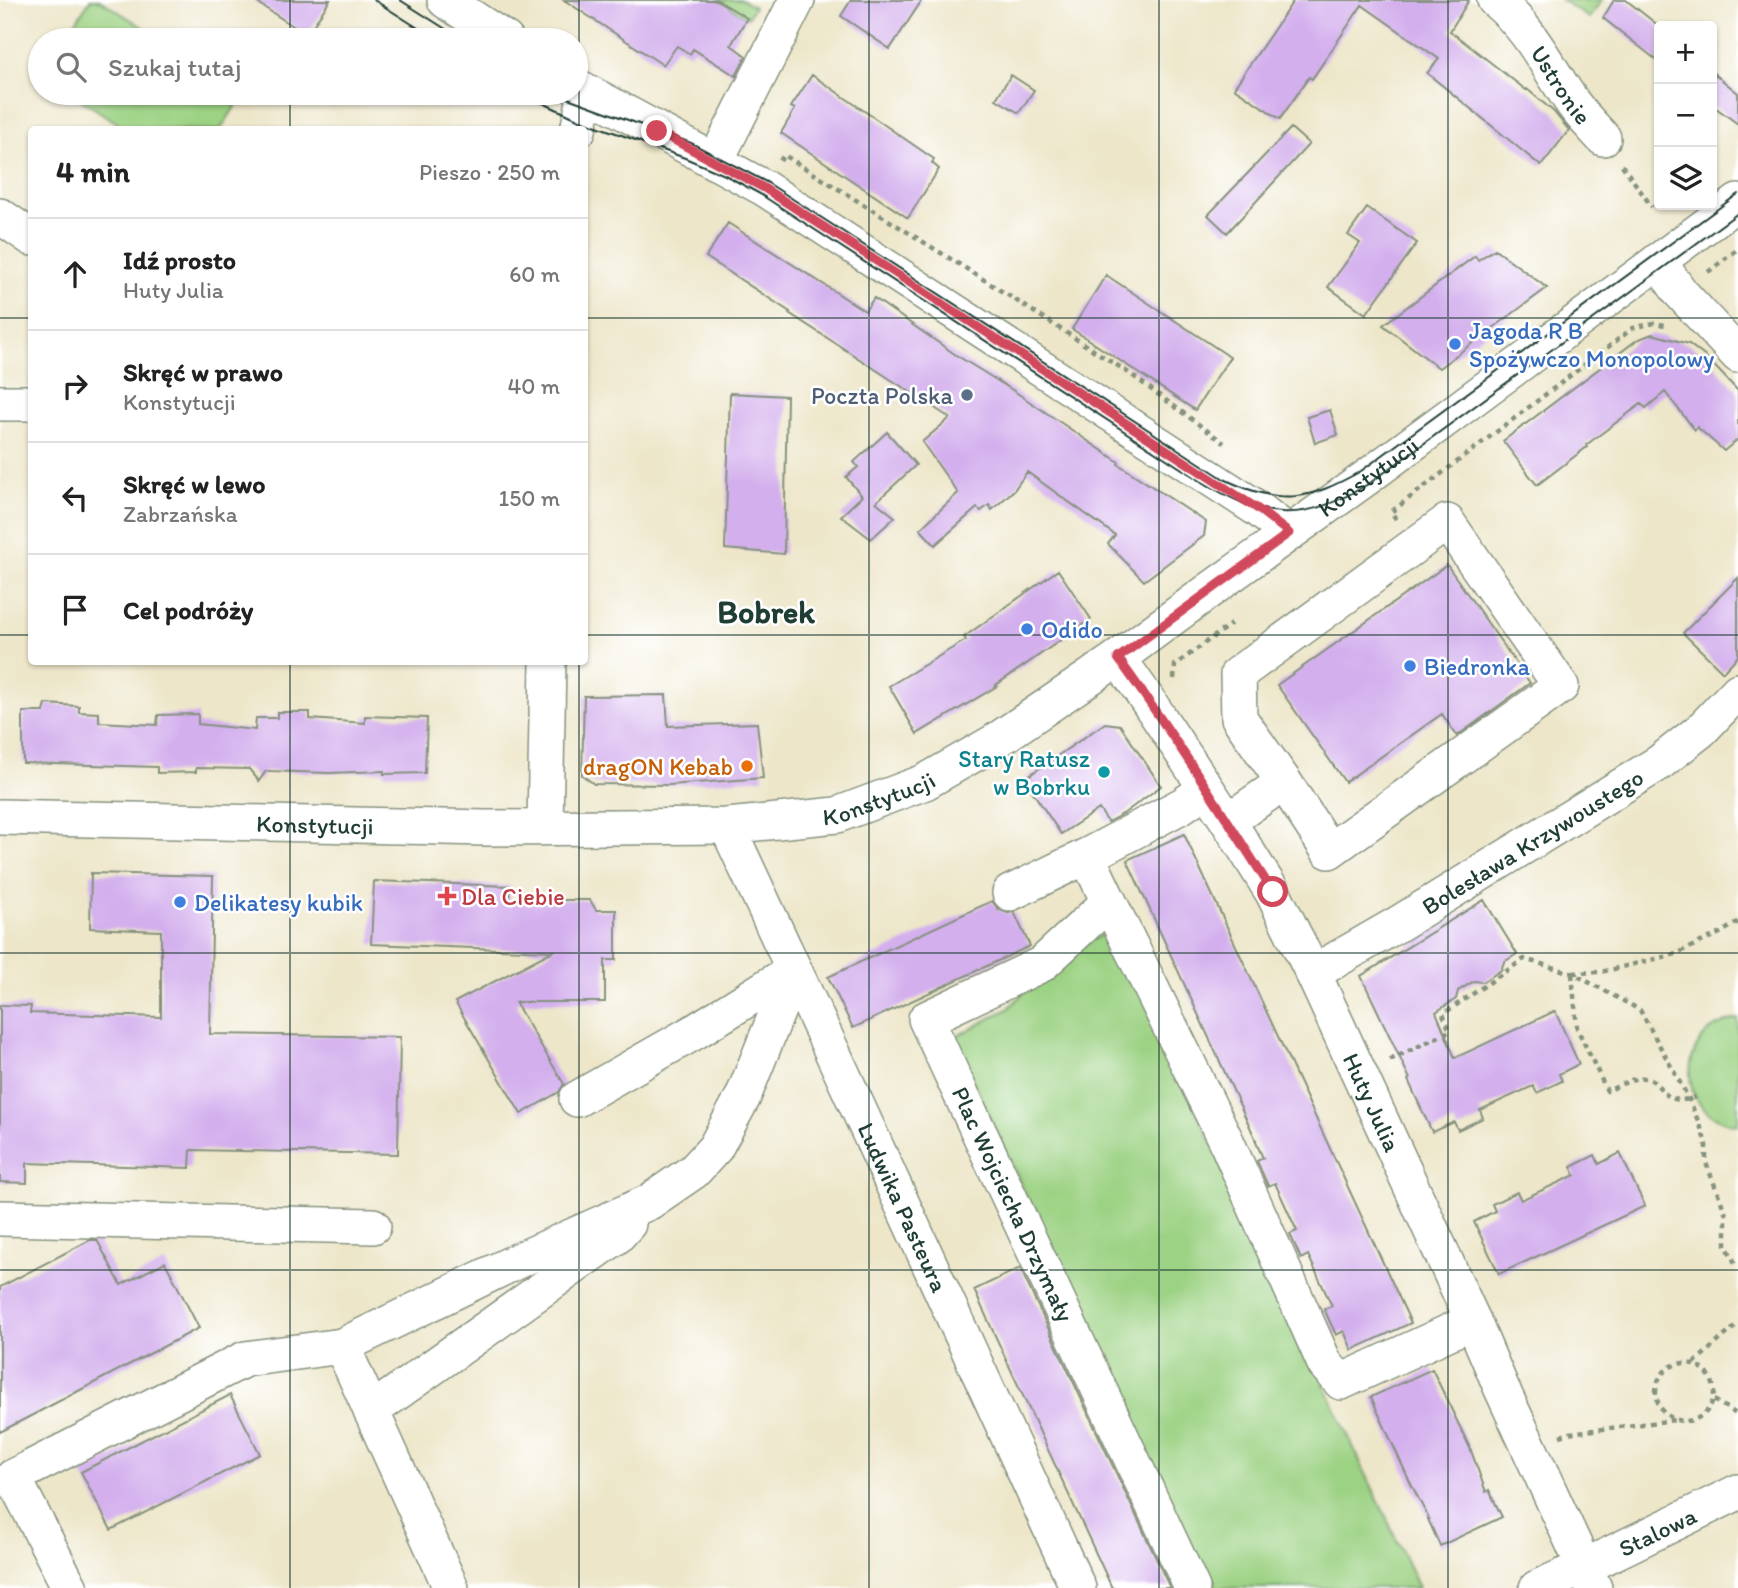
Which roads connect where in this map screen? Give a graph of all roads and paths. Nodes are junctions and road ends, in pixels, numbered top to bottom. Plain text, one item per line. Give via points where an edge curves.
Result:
1 (445, 0) edge
2 (797, 0) edge
3 (1495, 0) edge
4 (488, 28) edge
5 (588, 93) edge
6 (580, 105) edge
7 (578, 126) edge
8 (1603, 138) joint
9 (715, 162) junction
10 (778, 164) dead end
11 (1738, 202) edge
12 (1653, 207) dead end
13 (0, 216) edge
14 (28, 235) edge
15 (1738, 249) edge
16 (1658, 261) junction
17 (1699, 279) dead end
18 (1676, 326) dead end
19 (1738, 355) edge
20 (0, 403) edge
21 (28, 403) edge
22 (1224, 443) dead end
23 (1391, 512) dead end
24 (1289, 533) junction
25 (1118, 658) junction
26 (548, 665) edge
27 (1738, 691) edge
28 (1284, 782) junction
29 (1206, 789) junction
30 (0, 817) edge
31 (1228, 821) junction
32 (727, 826) junction
33 (545, 827) junction
34 (1087, 856) junction
35 (1010, 894) dead end
36 (1109, 902) junction
37 (1738, 922) edge
38 (794, 970) junction
39 (1313, 973) junction
40 (1572, 973) junction
41 (1389, 1060) dead end
42 (1696, 1097) dead end
43 (578, 1099) dead end
44 (1689, 1100) junction
45 (649, 1202) junction
46 (0, 1218) edge
47 (373, 1226) dead end
48 (1738, 1266) edge
49 (1474, 1321) junction
50 (1738, 1324) edge
51 (342, 1346) junction
52 (1694, 1363) junction
53 (1714, 1400) junction
54 (371, 1411) junction
55 (1738, 1415) edge
56 (1676, 1420) junction
57 (1560, 1436) dead end
58 (1738, 1492) edge
59 (1589, 1578) edge
60 (70, 1588) edge
61 (451, 1588) edge
62 (1078, 1588) edge
63 (1192, 1588) edge
64 (1537, 1588) edge

1 - 4 street
2 - 9 street
3 - 8 street, Ustronie via 1528,32 1577,109
5 - 9 street
6 - 7 street
8 - 12 path
9 - 24 street via 764,188
10 - 22 path via 784,155 978,276 1129,373
11 - 16 street, Konstytucji
13 - 14 street
15 - 17 path
16 - 19 street
16 - 24 street, Konstytucji
18 - 23 path via 1654,323 1633,328
20 - 21 street
24 - 25 street, Konstytucji
25 - 29 street, Huty Julia
25 - 32 street, Konstytucji via 993,743 925,782 837,815
26 - 33 street
27 - 39 street, Bolesława Krzywoustego via 1701,730 1659,763
28 - 28 street via 1239,718 1238,674 1447,522 1561,686 1329,851
28 - 31 street
29 - 31 street, Huty Julia
29 - 34 street
30 - 33 street, Konstytucji
31 - 39 street, Huty Julia via 1273,892
32 - 33 street, Konstytucji
32 - 38 street, Ludwika Pasteura
34 - 35 street
34 - 36 street
36 - 49 street via 1227,1143 1325,1364 1341,1382
36 - 63 street, Plac Wojciecha Drzymały via 1042,964 926,1019
37 - 40 path via 1676,954 1601,972
38 - 43 street
38 - 45 street via 743,1097 715,1148 694,1171
38 - 62 street, Ludwika Pasteura
39 - 49 street, Huty Julia
40 - 41 path via 1524,959 1443,1014 1450,1031
40 - 44 path via 1640,1010
40 - 44 path via 1577,1028 1607,1091 1638,1078 1648,1079 1667,1097
42 - 44 path
44 - 48 path via 1706,1144 1709,1175 1726,1214 1726,1245
45 - 51 street
45 - 54 street via 617,1236
46 - 47 street
49 - 59 street, Huty Julia
50 - 52 path
51 - 54 street
51 - 60 street via 245,1359 13,1477
52 - 53 path via 1711,1378
52 - 56 path via 1671,1366 1657,1383 1659,1406
53 - 55 path
53 - 56 path via 1699,1418
54 - 61 street
56 - 57 path
58 - 59 street, Stalowa
59 - 64 street, Stalowa

